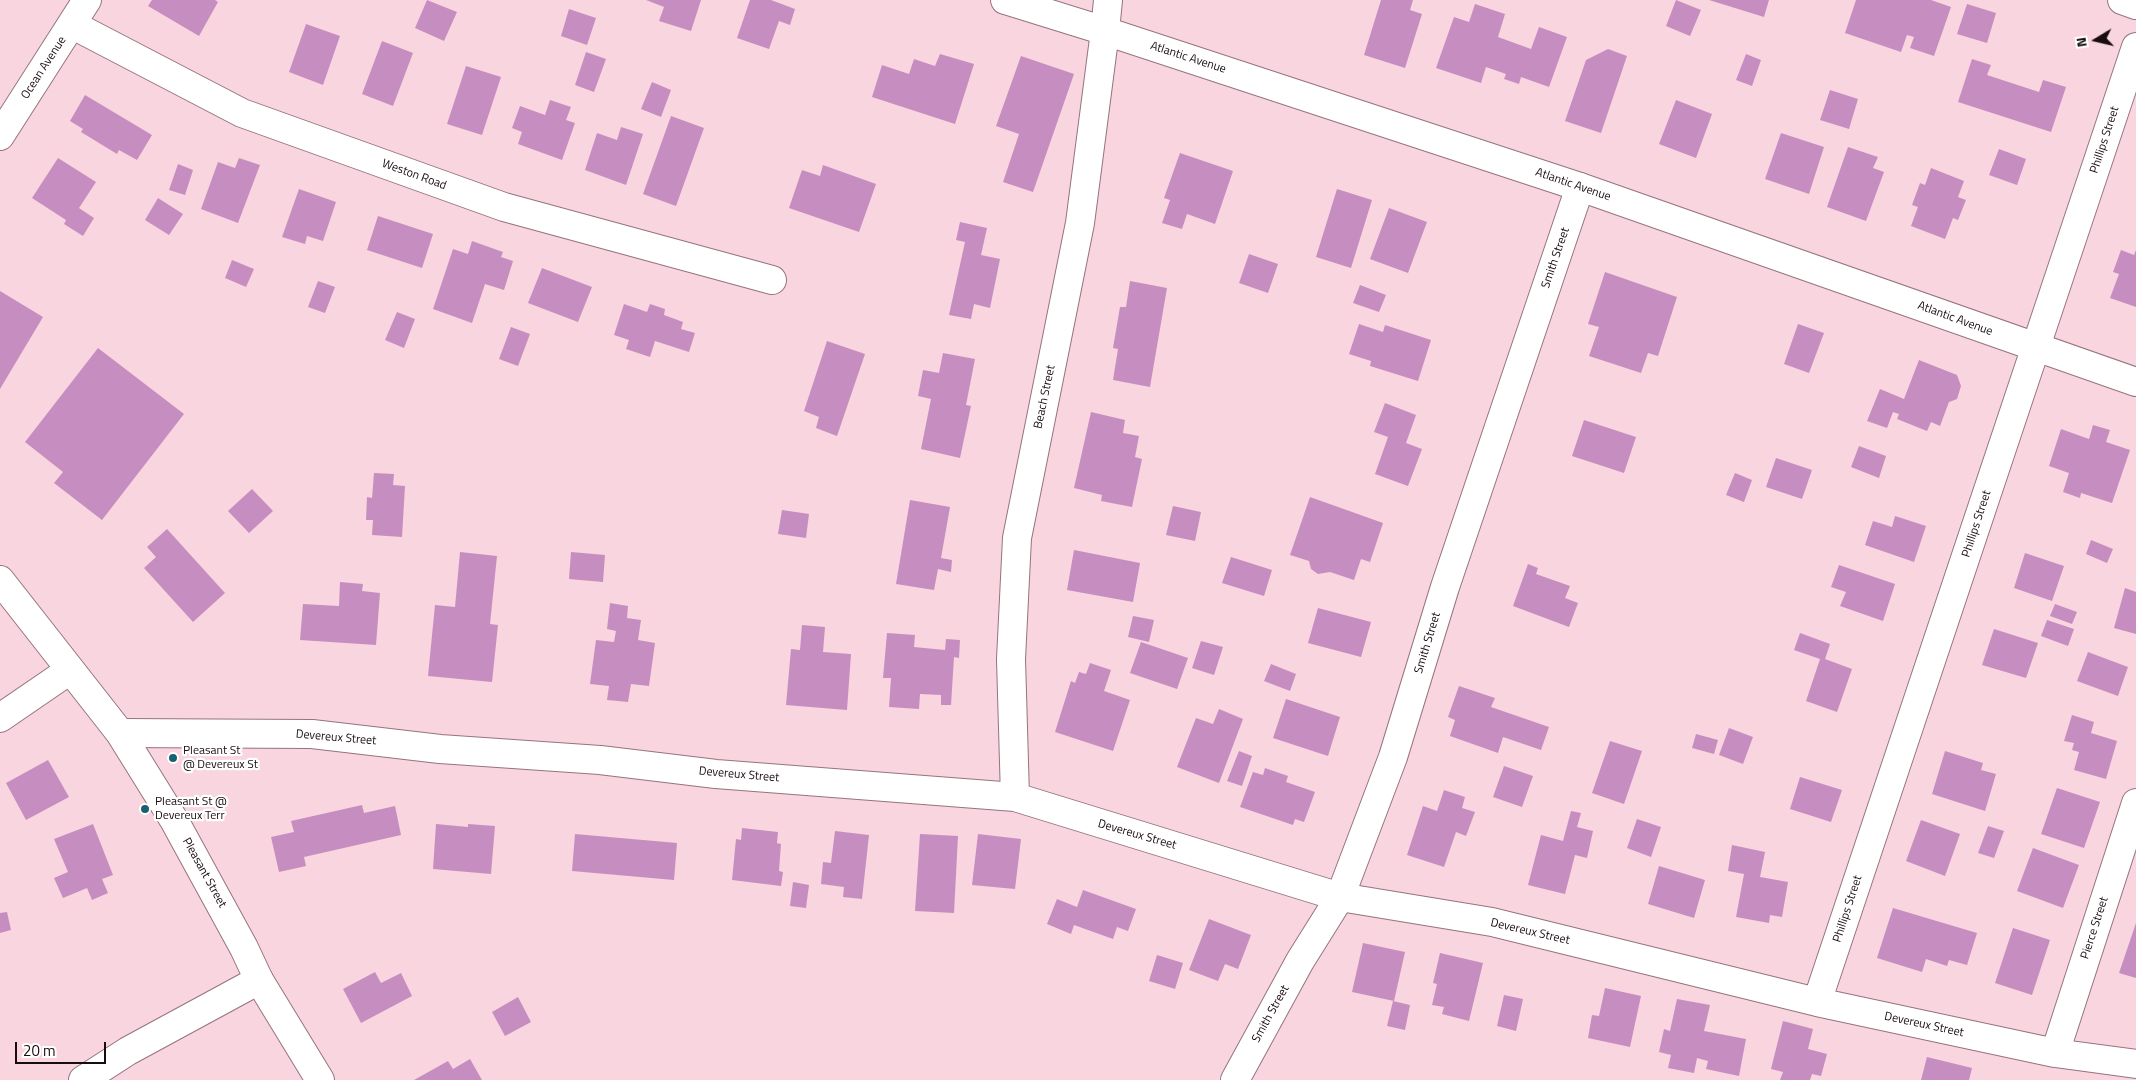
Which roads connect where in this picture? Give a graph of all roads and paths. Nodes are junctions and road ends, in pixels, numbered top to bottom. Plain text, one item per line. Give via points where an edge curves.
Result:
1 (87, 0) edge
2 (1005, 0) edge
3 (1108, 0) edge
4 (2122, 0) edge
5 (2136, 5) edge
6 (73, 26) junction
7 (1105, 30) junction
8 (2136, 47) edge
9 (0, 136) edge
10 (1580, 187) junction
11 (772, 280) dead end
12 (2036, 348) junction
13 (2136, 382) edge
14 (0, 580) edge
15 (70, 670) junction
16 (0, 718) edge
17 (120, 732) junction
18 (1015, 797) junction
19 (2136, 803) edge
20 (1340, 896) junction
21 (260, 980) junction
22 (1817, 1002) junction
23 (2055, 1052) junction
24 (2136, 1064) edge
25 (83, 1080) edge
26 (320, 1080) edge
27 (1235, 1080) edge

1 - 6 street, Ocean Avenue
2 - 7 street, Atlantic Avenue
3 - 7 street, Beach Street
4 - 5 street
6 - 9 street, Ocean Avenue
6 - 11 street, Weston Road via 242,113 504,207
7 - 10 street, Atlantic Avenue
7 - 18 street, Beach Street via 1080,223 1017,538 1011,659
8 - 12 street, Phillips Street
10 - 12 street, Atlantic Avenue
10 - 20 street, Smith Street via 1445,588 1393,757
12 - 13 street, Atlantic Avenue
12 - 22 street, Phillips Street
14 - 15 street, Pleasant Street
15 - 16 street
15 - 17 street, Pleasant Street
17 - 18 street, Devereux Street via 312,734 725,774
17 - 21 street, Pleasant Street via 174,820
18 - 20 street, Devereux Street
19 - 23 street, Pierce Street
20 - 22 street, Devereux Street via 1492,922
20 - 27 street, Smith Street via 1300,961
21 - 25 street via 128,1051
21 - 26 street, Pleasant Street
22 - 23 street, Devereux Street
23 - 24 street, Devereux Street

